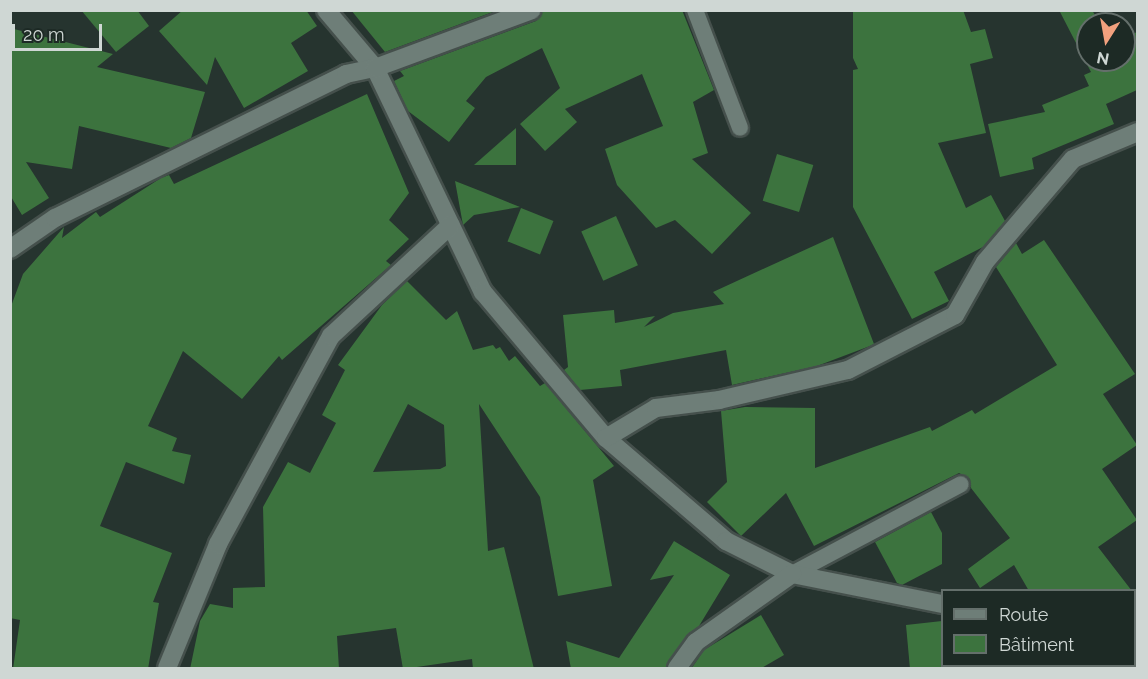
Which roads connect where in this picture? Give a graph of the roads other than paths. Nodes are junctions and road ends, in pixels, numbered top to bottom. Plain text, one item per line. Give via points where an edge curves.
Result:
1 (326, 10) edge
2 (531, 10) edge
3 (695, 10) edge
4 (375, 68) junction
5 (741, 128) dead end
6 (1137, 132) edge
7 (451, 225) junction
8 (10, 249) edge
9 (606, 438) junction
10 (961, 484) dead end
11 (792, 574) junction
12 (941, 604) edge
13 (167, 669) edge
14 (677, 669) edge

1 - 4 street
2 - 4 street
3 - 5 lane
4 - 7 street
4 - 8 street via 346,74 86,202
6 - 9 street via 1074,159 985,262 955,315 848,370 719,400 656,408
7 - 9 street via 483,292
7 - 13 street via 331,336 218,544
9 - 11 street via 726,541
10 - 11 lane
11 - 12 street
11 - 14 street via 696,642

